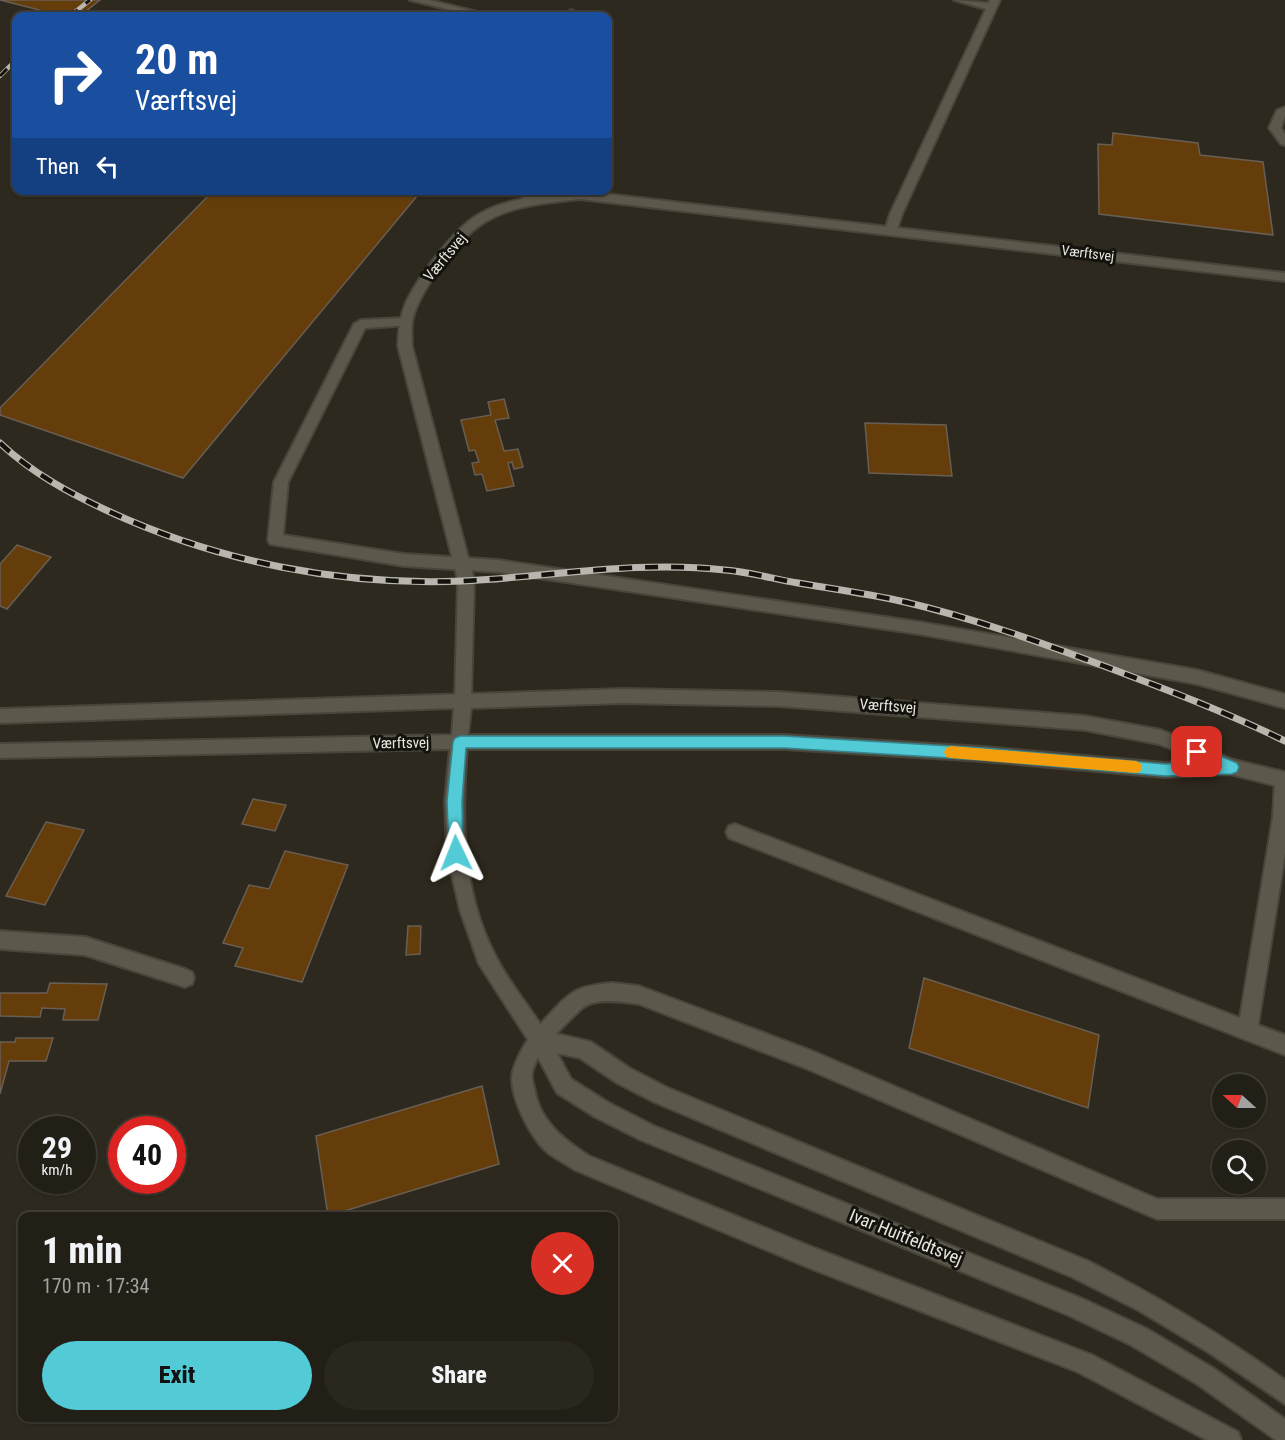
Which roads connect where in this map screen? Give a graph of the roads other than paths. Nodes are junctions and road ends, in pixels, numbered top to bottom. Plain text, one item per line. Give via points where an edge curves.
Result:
1 (415, 0) edge
2 (959, 0) edge
3 (993, 3) edge
4 (470, 12) edge
5 (1285, 110) edge
6 (1285, 142) edge
7 (528, 196) edge
8 (891, 230) junction
9 (1285, 277) edge
10 (405, 322) junction
11 (460, 564) junction
12 (463, 700) junction
13 (1285, 701) edge
14 (0, 716) edge
15 (460, 742) junction
16 (0, 750) edge
17 (1232, 767) junction
18 (1285, 780) edge
19 (735, 832) dead end
20 (0, 940) edge
21 (185, 978) dead end
22 (1248, 1030) junction
23 (539, 1040) junction
24 (1285, 1045) edge
25 (1285, 1209) edge
26 (1285, 1393) edge
27 (1285, 1433) edge
28 (1230, 1440) edge

1 - 4 street
2 - 3 street
3 - 8 street
5 - 6 street via 1275,128
7 - 8 street, Værftsvej via 580,195
7 - 10 street, Værftsvej via 474,223 415,295
8 - 9 street, Værftsvej
10 - 11 street, Værftsvej via 405,346
10 - 11 street via 361,324 281,482 275,540 404,560
11 - 12 street, Værftsvej via 466,580
11 - 13 street via 507,567 919,628 1197,676
12 - 14 street, Værftsvej
12 - 15 street, Ivar Huitfeldtsvej
12 - 17 street, Værftsvej via 623,696 779,699 1085,723 1161,737
15 - 16 street, Værftsvej
15 - 17 street, Værftsvej via 784,742 1165,770
15 - 23 street, Ivar Huitfeldtsvej via 454,801 456,853 469,910 486,958
17 - 18 street, Værftsvej
18 - 22 street
19 - 22 street
20 - 21 street via 85,946
22 - 24 street
23 - 25 street via 586,994 639,995 812,1061 1157,1209
23 - 26 street via 584,1049 661,1095 1080,1269 1216,1344
23 - 27 street, Ivar Huitfeldtsvej via 564,1086 602,1110 696,1153 1001,1275 1139,1337 1205,1376
23 - 28 street via 522,1073 526,1100 538,1126 554,1144 582,1163 812,1258 1084,1363

